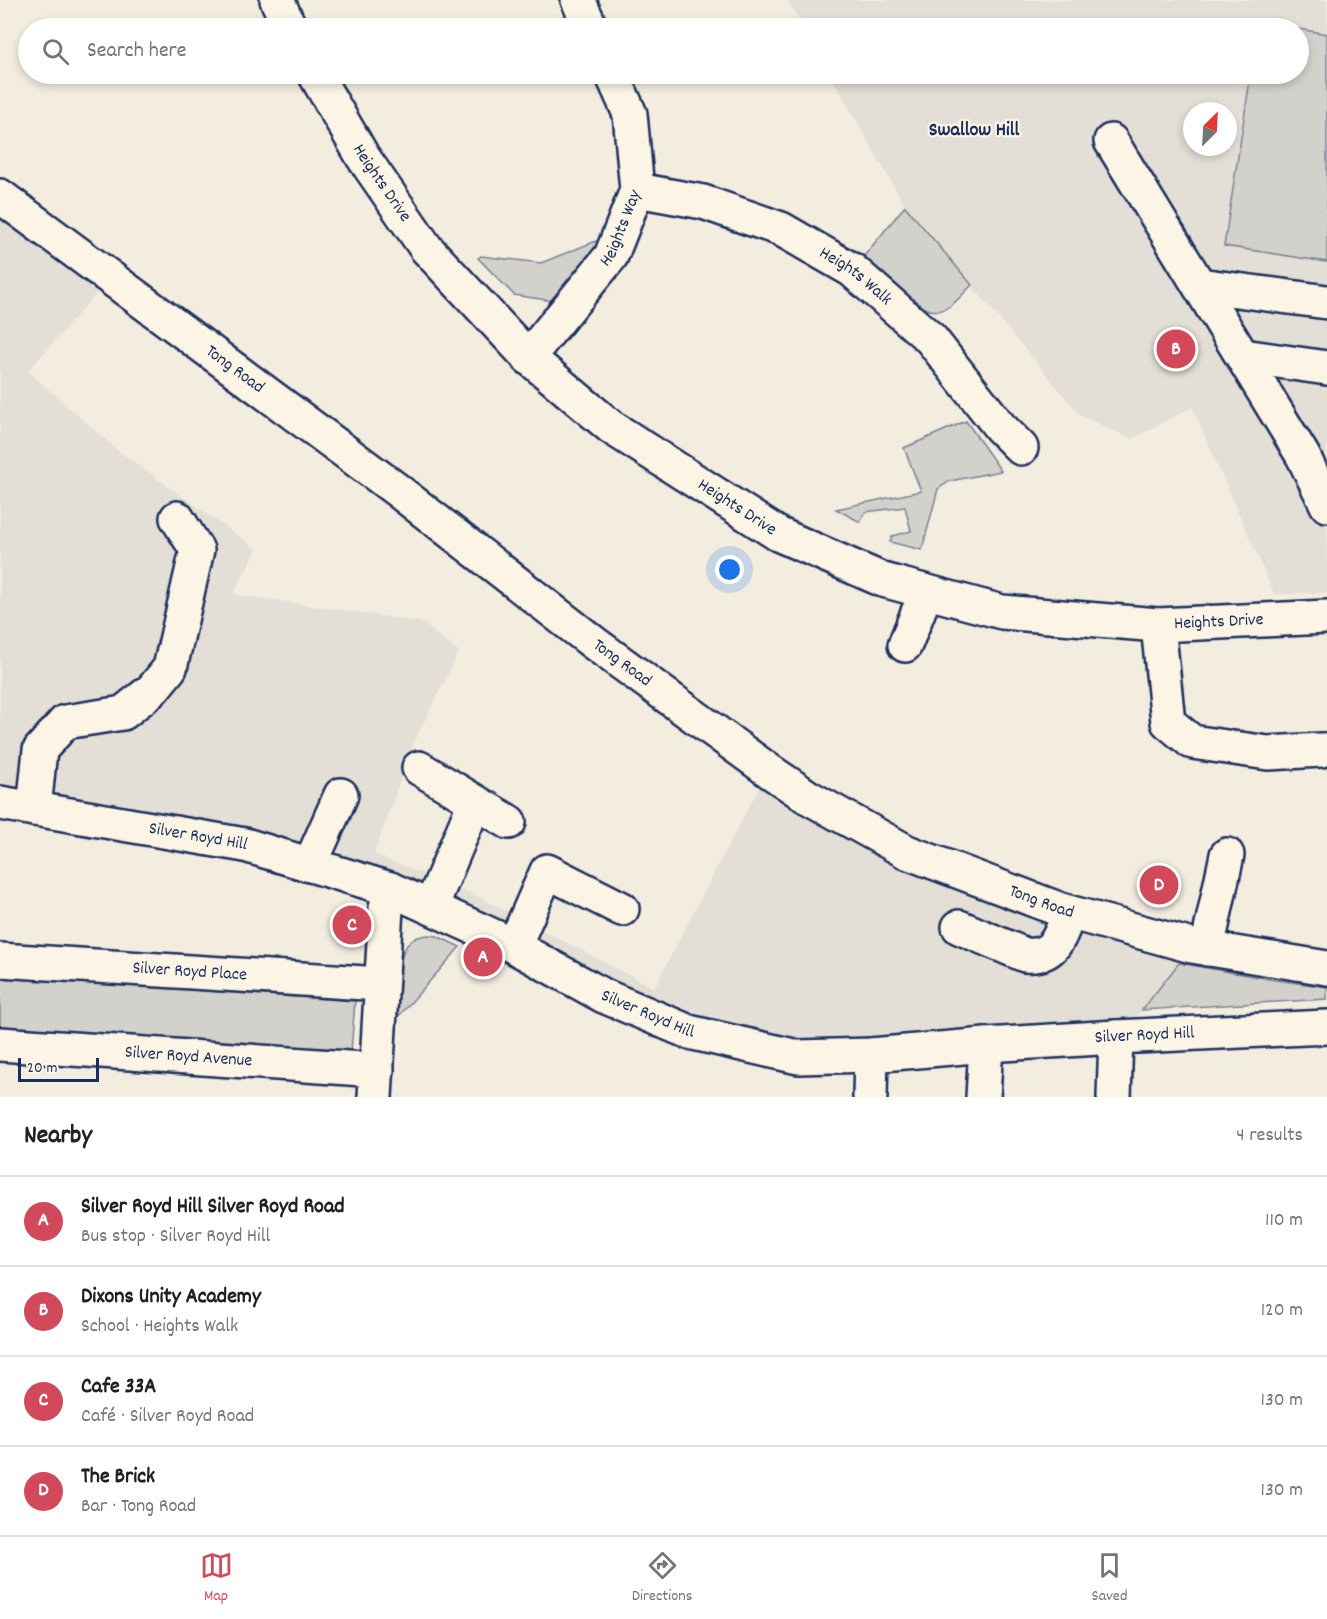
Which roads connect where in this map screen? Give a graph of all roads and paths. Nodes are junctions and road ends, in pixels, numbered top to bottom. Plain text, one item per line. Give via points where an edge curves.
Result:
1 (278, 0) edge
2 (578, 0) edge
3 (286, 18) edge
4 (586, 18) edge
5 (321, 84) edge
6 (616, 84) edge
7 (1111, 141) dead end
8 (638, 190) junction
9 (0, 196) edge
10 (1199, 285) junction
11 (1327, 302) edge
12 (1243, 356) junction
13 (528, 357) junction
14 (1327, 368) edge
15 (1021, 448) dead end
16 (1327, 505) edge
17 (177, 518) dead end
18 (926, 592) junction
19 (1327, 617) edge
20 (1158, 626) junction
21 (905, 645) dead end
22 (1322, 750) dead end
23 (419, 768) dead end
24 (341, 795) dead end
25 (475, 802) junction
26 (0, 803) edge
27 (34, 809) junction
28 (509, 822) dead end
29 (1227, 855) dead end
30 (310, 865) junction
31 (390, 889) junction
32 (431, 907) junction
33 (622, 909) dead end
34 (1069, 913) junction
35 (959, 927) dead end
36 (514, 946) junction
37 (1206, 949) junction
38 (0, 960) edge
39 (1327, 968) edge
40 (381, 984) junction
41 (1327, 1027) edge
42 (1116, 1037) junction
43 (0, 1044) edge
44 (986, 1045) junction
45 (871, 1055) junction
46 (376, 1084) edge
47 (870, 1097) edge
48 (983, 1097) edge
49 (1114, 1097) edge

1 - 3 street
2 - 4 street
5 - 13 street, Heights Drive via 363,157 426,248
6 - 8 street, Heights Way via 630,114
7 - 10 street
8 - 13 street, Heights Way via 611,256
8 - 15 street, Heights Walk via 703,202 781,228 852,270 931,339
9 - 34 street, Tong Road via 397,490 594,643 808,797 907,852
10 - 11 street
10 - 12 street
12 - 14 street
12 - 16 street via 1303,456
13 - 18 street, Heights Drive via 611,427 778,534 883,580
17 - 27 street via 197,550 170,668 152,690 123,713 65,722 40,750
18 - 20 street, Heights Drive via 1002,612
18 - 21 street
19 - 20 street, Heights Drive
20 - 22 street via 1168,722 1192,742 1268,753
23 - 25 street
24 - 30 street
25 - 28 street
25 - 32 street
26 - 27 street, Silver Royd Hill
27 - 30 street, Silver Royd Hill via 245,845
29 - 37 street
30 - 31 street, Silver Royd Hill
31 - 32 street, Silver Royd Hill
31 - 40 street
32 - 36 street, Silver Royd Hill
33 - 36 street via 547,872
34 - 35 street via 1056,944 1034,956
34 - 37 street, Tong Road
36 - 45 street, Silver Royd Hill via 604,996 689,1032 798,1057
37 - 39 street, Tong Road
38 - 40 street, Silver Royd Place
40 - 46 street
41 - 42 street, Silver Royd Hill
42 - 44 street, Silver Royd Hill
42 - 49 street
43 - 46 street, Silver Royd Avenue
44 - 45 street, Silver Royd Hill
44 - 48 street
45 - 47 street

